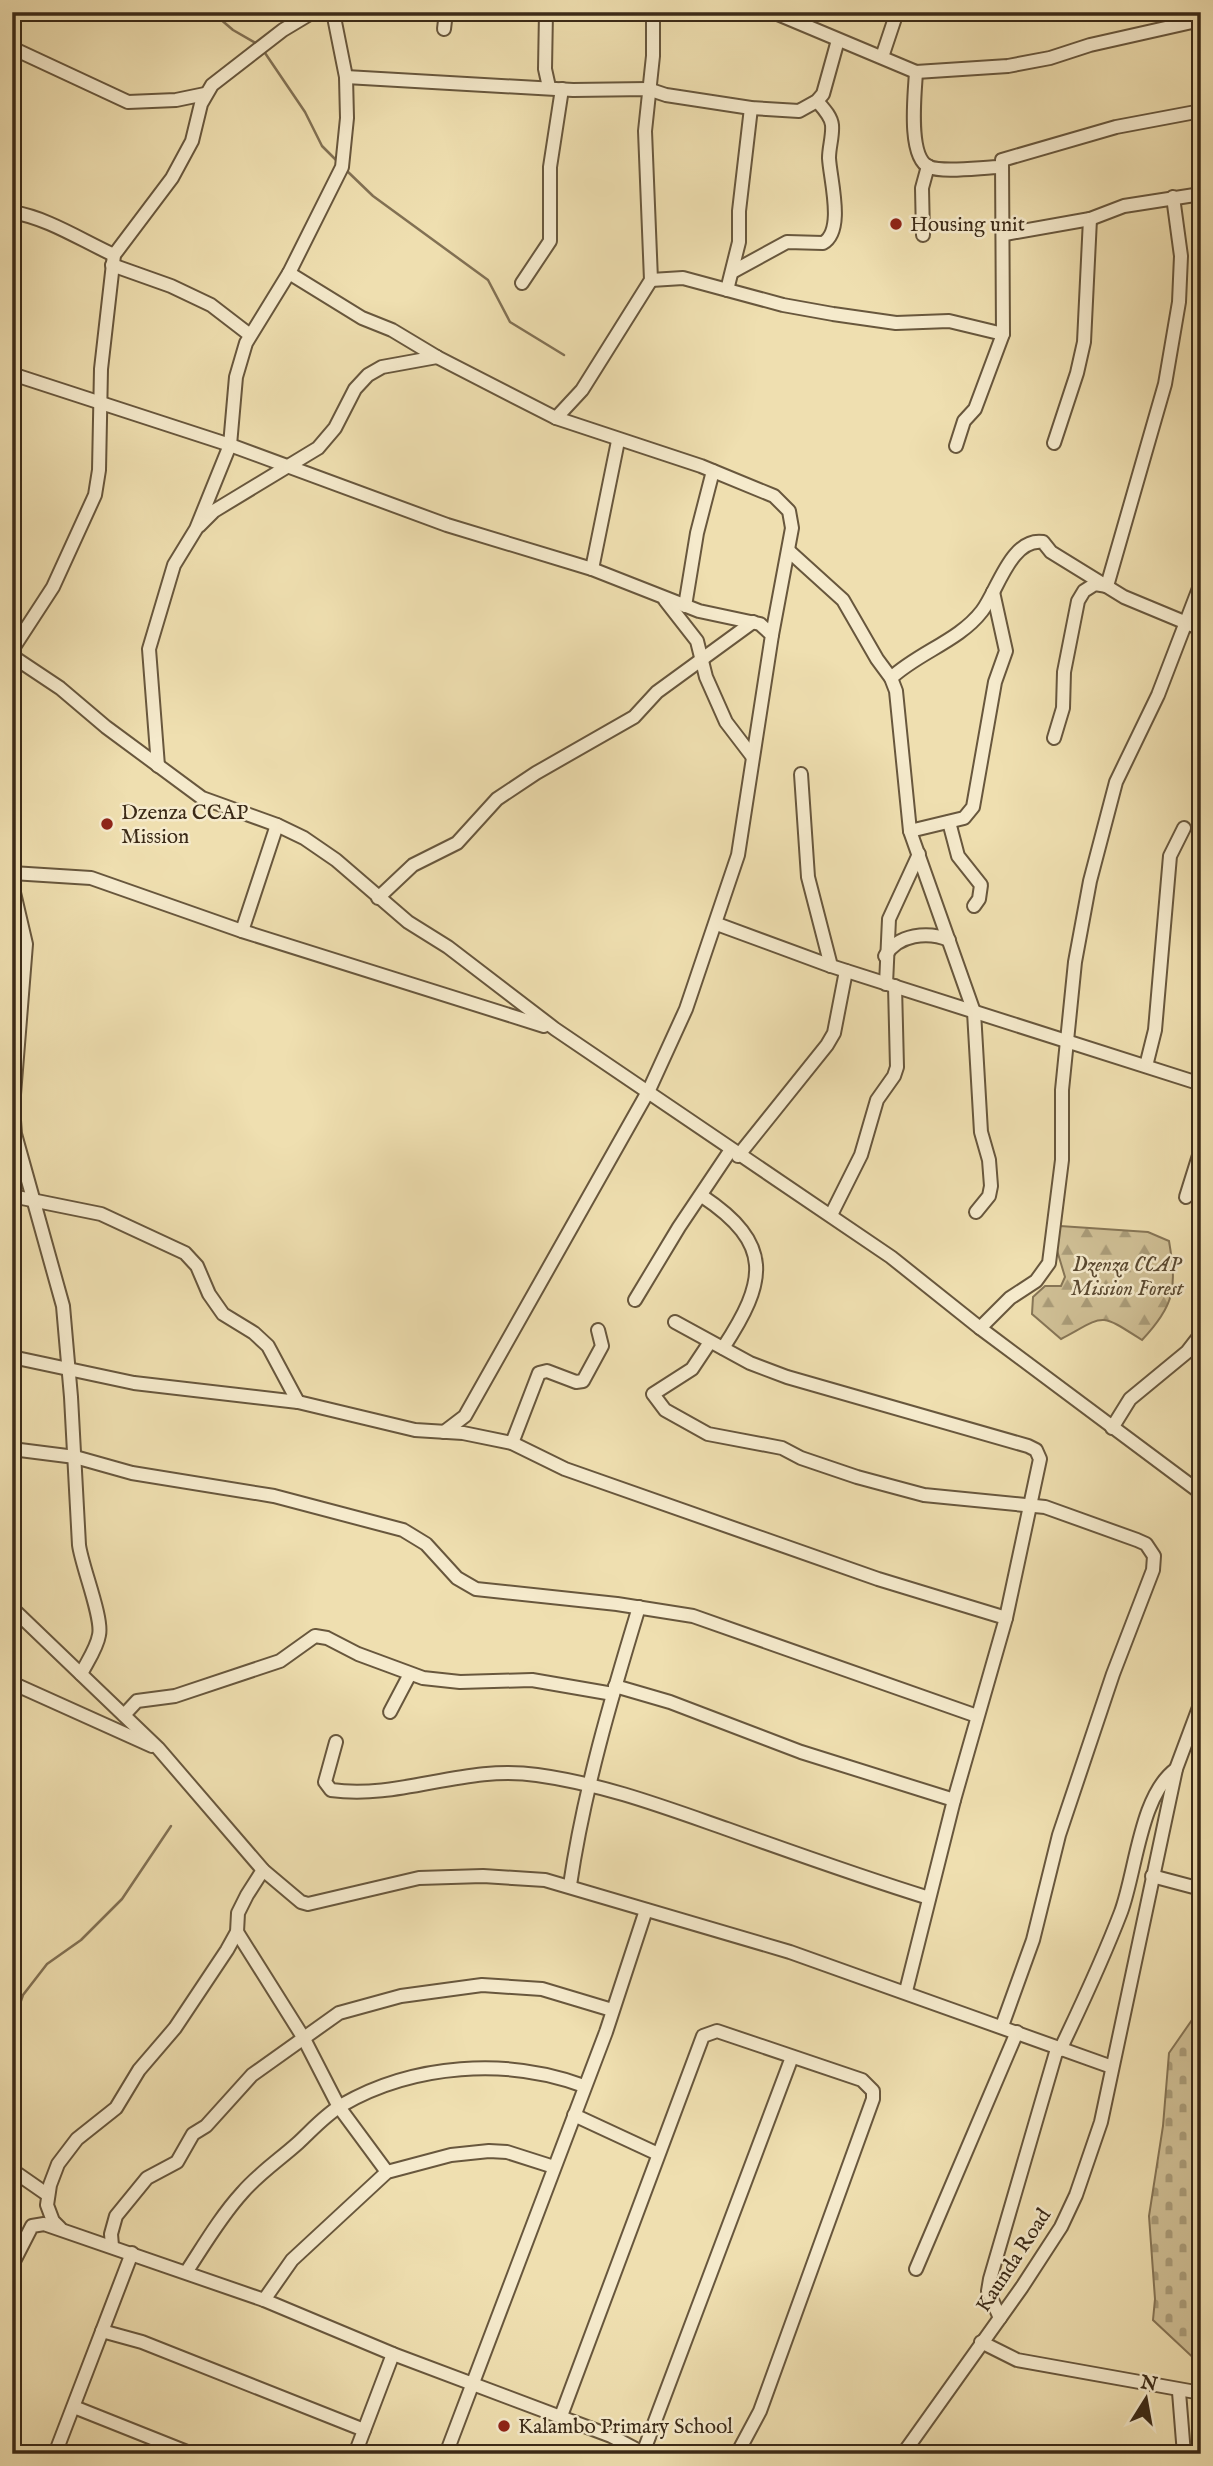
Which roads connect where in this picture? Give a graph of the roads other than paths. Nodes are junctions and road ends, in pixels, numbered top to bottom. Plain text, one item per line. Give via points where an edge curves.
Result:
1 (446, 12) edge
2 (546, 12) edge
3 (653, 12) edge
4 (773, 12) edge
5 (897, 12) edge
6 (311, 14) edge
7 (333, 15) edge
8 (1201, 20) edge
9 (444, 29) dead end
10 (838, 40) junction
11 (12, 48) edge
12 (881, 57) junction
13 (916, 72) junction
14 (346, 77) junction
15 (556, 88) junction
16 (648, 89) junction
17 (205, 94) junction
18 (817, 102) junction
19 (751, 108) junction
20 (1201, 111) edge
21 (928, 166) junction
22 (1001, 167) junction
23 (1201, 194) edge
24 (1173, 197) junction
25 (12, 212) edge
26 (1090, 219) junction
27 (1005, 234) junction
28 (923, 235) dead end
29 (113, 260) junction
30 (734, 271) junction
31 (289, 273) junction
32 (651, 280) junction
33 (522, 283) dead end
34 (727, 290) junction
35 (1003, 334) junction
36 (250, 335) junction
37 (437, 357) junction
38 (12, 374) edge
39 (102, 404) junction
40 (556, 418) junction
41 (618, 441) junction
42 (1054, 443) dead end
43 (230, 444) junction
44 (956, 446) dead end
45 (288, 465) junction
46 (713, 471) junction
47 (196, 529) junction
48 (790, 552) junction
49 (592, 569) junction
50 (1201, 583) edge
51 (1107, 586) junction
52 (993, 593) junction
53 (663, 597) junction
54 (685, 606) junction
55 (753, 622) junction
56 (1186, 624) junction
57 (1201, 629) edge
58 (772, 635) junction
59 (12, 650) edge
60 (12, 656) edge
61 (704, 659) junction
62 (891, 678) junction
63 (1054, 738) dead end
64 (752, 756) junction
65 (158, 766) junction
66 (801, 774) dead end
67 (949, 822) junction
68 (277, 825) junction
69 (1184, 828) dead end
70 (910, 831) junction
71 (919, 855) junction
72 (12, 873) edge
73 (12, 884) edge
74 (378, 898) junction
75 (974, 906) dead end
76 (717, 924) junction
77 (242, 931) junction
78 (949, 940) junction
79 (886, 956) junction
80 (831, 967) junction
81 (846, 971) junction
82 (890, 985) junction
83 (974, 1012) junction
84 (555, 1029) junction
85 (1068, 1041) junction
86 (1146, 1066) junction
87 (1201, 1084) edge
88 (649, 1090) junction
89 (1201, 1149) edge
90 (734, 1154) junction
91 (12, 1196) edge
92 (702, 1196) junction
93 (1186, 1197) dead end
94 (34, 1200) junction
95 (976, 1212) dead end
96 (831, 1215) junction
97 (635, 1300) dead end
98 (675, 1322) dead end
99 (980, 1328) junction
100 (598, 1330) dead end
101 (1201, 1334) edge
102 (710, 1342) junction
103 (723, 1349) junction
104 (12, 1357) edge
105 (69, 1371) junction
106 (298, 1402) junction
107 (1112, 1427) junction
108 (444, 1432) junction
109 (512, 1443) junction
110 (12, 1449) edge
111 (75, 1457) junction
112 (1201, 1493) edge
113 (1029, 1505) junction
114 (639, 1606) junction
115 (12, 1608) edge
116 (1006, 1618) junction
117 (81, 1674) junction
118 (410, 1674) junction
119 (12, 1683) edge
120 (614, 1690) junction
121 (1201, 1702) edge
122 (390, 1712) dead end
123 (124, 1715) junction
124 (977, 1716) junction
125 (336, 1742) dead end
126 (158, 1748) junction
127 (1176, 1769) junction
128 (589, 1785) junction
129 (954, 1800) junction
130 (263, 1870) junction
131 (1152, 1876) junction
132 (570, 1885) junction
133 (1201, 1889) edge
134 (929, 1898) junction
135 (646, 1910) junction
136 (237, 1933) junction
137 (906, 1991) junction
138 (612, 2010) junction
139 (1003, 2026) junction
140 (1017, 2032) junction
141 (303, 2037) junction
142 (1059, 2049) junction
143 (792, 2057) junction
144 (1112, 2067) junction
145 (584, 2086) junction
146 (340, 2107) junction
147 (574, 2115) junction
148 (658, 2154) junction
149 (554, 2167) junction
150 (12, 2171) edge
151 (387, 2172) junction
152 (48, 2195) junction
153 (61, 2230) junction
154 (113, 2246) junction
155 (132, 2253) junction
156 (12, 2265) edge
157 (916, 2269) dead end
158 (187, 2271) junction
159 (264, 2300) junction
160 (1000, 2318) junction
161 (102, 2331) junction
162 (981, 2342) junction
163 (393, 2354) junction
164 (473, 2383) junction
165 (1179, 2392) junction
166 (1201, 2393) edge
167 (74, 2407) junction
168 (561, 2416) junction
169 (364, 2430) junction
170 (644, 2453) edge
171 (55, 2454) edge
172 (192, 2454) edge
173 (355, 2454) edge
174 (446, 2454) edge
175 (737, 2454) edge
176 (903, 2454) edge
177 (1184, 2454) edge

1 - 9 street
2 - 15 street via 545,69
3 - 16 street
4 - 10 street
5 - 12 street
6 - 7 street
6 - 17 street via 260,46
7 - 14 street
8 - 13 street via 1008,66
10 - 12 street
10 - 18 street
11 - 17 street via 128,102
12 - 13 street
13 - 21 street via 914,131 919,156
14 - 15 street
14 - 31 street via 342,167
15 - 16 street
15 - 33 street via 550,241
16 - 19 street
16 - 32 street via 645,167
17 - 29 street via 186,152 172,178
18 - 19 street via 799,111
18 - 30 street via 832,127 829,158 835,212 830,237 823,243 787,242
19 - 30 street
20 - 22 street via 1173,114 1006,157
21 - 22 street
21 - 28 street via 922,188
22 - 27 street
23 - 24 street
24 - 26 street via 1124,205
24 - 51 street via 1181,256 1175,330 1165,384
25 - 29 street via 39,217
26 - 27 street
26 - 42 street via 1084,342
27 - 35 street
29 - 36 street via 211,304
29 - 39 street via 101,369
30 - 34 street
31 - 36 street
31 - 37 street
32 - 34 street via 683,278
32 - 40 street via 582,390
34 - 35 street via 833,314 896,323 949,321
35 - 44 street
36 - 43 street via 236,377
37 - 40 street
37 - 45 street via 382,367 368,376 355,389 327,440
38 - 39 street
39 - 43 street
39 - 59 street via 95,495 53,587
40 - 41 street
41 - 46 street
41 - 49 street
43 - 45 street
43 - 47 street
45 - 47 street via 214,511
45 - 49 street via 434,520
46 - 48 street via 774,496 789,511
46 - 54 street
47 - 65 street via 174,565 149,649
48 - 58 street
48 - 62 street via 843,600
49 - 53 street
50 - 56 street
51 - 52 street via 1040,541 1015,555
51 - 56 street
51 - 63 street via 1096,584 1078,601 1064,672 1063,708
52 - 62 street via 974,621 910,660
52 - 67 street via 1006,651 995,682 973,807 964,818
53 - 54 street
53 - 61 street via 697,641
54 - 55 street
55 - 58 street
55 - 61 street
56 - 57 street
56 - 85 street via 1110,801 1075,962
58 - 64 street
60 - 65 street
61 - 64 street via 706,677 726,722
61 - 74 street via 657,692 634,717 497,799 457,843 413,865
62 - 70 street via 903,741
64 - 76 street via 741,842
65 - 68 street via 210,802
66 - 80 street via 808,877
67 - 70 street
67 - 75 street via 958,856 981,885
68 - 74 street via 336,860
68 - 77 street
69 - 86 street via 1170,856 1156,1018
70 - 71 street
71 - 78 street
71 - 79 street via 889,919
72 - 77 street via 91,878
73 - 94 street via 26,944 13,1120
74 - 84 street
76 - 80 street
76 - 88 street via 686,1009
77 - 84 street
78 - 79 street via 923,934 891,948
78 - 83 street
79 - 82 street
80 - 81 street
81 - 82 street
81 - 90 street via 834,1033 827,1045
82 - 83 street
82 - 96 street via 897,1067 877,1100 861,1155
83 - 85 street
83 - 95 street via 981,1132 991,1186
84 - 88 street
85 - 86 street
85 - 99 street via 1062,1090 1062,1160 1049,1262 1036,1281 1010,1298
86 - 87 street
88 - 90 street
88 - 108 street via 465,1416
89 - 93 street
90 - 92 street
90 - 96 street
91 - 94 street
92 - 97 street
92 - 103 street via 736,1221 756,1254 751,1302
94 - 105 street via 61,1296
94 - 106 street via 102,1214 185,1253 223,1314 268,1346
96 - 99 street
98 - 102 street
99 - 107 street
100 - 109 street via 602,1346 583,1381 539,1373
101 - 107 street via 1187,1352 1130,1399
102 - 103 street
102 - 113 street via 692,1369 653,1394 665,1410 700,1431 782,1448 923,1495
103 - 113 street via 787,1377 1036,1450 1040,1459
104 - 105 street
105 - 106 street
105 - 111 street
106 - 108 street via 415,1430
107 - 112 street
108 - 109 street
109 - 116 street via 565,1469 878,1579
110 - 111 street
111 - 114 street via 132,1472 275,1496 403,1530 426,1544 457,1578 486,1592
111 - 117 street via 80,1555 100,1624 99,1638
113 - 116 street
113 - 139 street via 1137,1539 1151,1550 1154,1563 1059,1835 1033,1940
114 - 120 street
114 - 124 street via 723,1625
115 - 117 street
116 - 124 street
117 - 123 street
118 - 120 street via 460,1682 532,1680
118 - 122 street
118 - 123 street via 315,1636 280,1661 175,1696 137,1701
119 - 126 street
120 - 128 street
120 - 129 street via 670,1702 801,1752
121 - 127 street
123 - 126 street
124 - 129 street
125 - 128 street via 325,1782 331,1790 387,1791 457,1775 501,1772
126 - 130 street
127 - 131 street, Kaunda Road
127 - 142 street via 1167,1775 1149,1812 1122,1908 1087,1998
128 - 132 street
128 - 134 street
129 - 134 street
130 - 132 street via 308,1904 396,1882 451,1875 517,1877
130 - 136 street via 238,1913
131 - 133 street
131 - 144 street, Kaunda Road
132 - 135 street
134 - 137 street
135 - 137 street
135 - 138 street
136 - 141 street
136 - 152 street via 175,2028 139,2070 123,2100 64,2154
137 - 139 street
138 - 141 street via 542,1989 453,1987 340,2013
138 - 145 street
139 - 140 street
140 - 142 street
140 - 157 street
141 - 146 street
141 - 154 street via 239,2087 206,2126 193,2134 177,2162 147,2178 112,2223
142 - 144 street
142 - 160 street via 990,2279 988,2291
143 - 148 street via 725,2032 703,2036
143 - 170 street
143 - 175 street via 862,2080 873,2091 873,2099 760,2411
144 - 160 street, Kaunda Road via 1101,2122 1076,2195 1056,2235
145 - 146 street via 513,2068 453,2070 392,2083
145 - 147 street
146 - 151 street
146 - 158 street via 241,2193
147 - 148 street
147 - 149 street
148 - 168 street
149 - 151 street via 489,2151 451,2155
149 - 164 street
150 - 152 street
151 - 159 street via 292,2260
152 - 153 street via 48,2212
153 - 154 street
153 - 156 street via 44,2224 32,2226
154 - 155 street
155 - 158 street
155 - 161 street
158 - 159 street
159 - 163 street
160 - 162 street, Kaunda Road
161 - 167 street
161 - 169 street via 142,2342
162 - 165 street via 1017,2360
162 - 176 street, Kaunda Road
163 - 164 street
163 - 169 street
164 - 168 street
164 - 174 street
165 - 166 street
165 - 177 street
167 - 171 street
167 - 172 street
168 - 170 street
169 - 173 street

